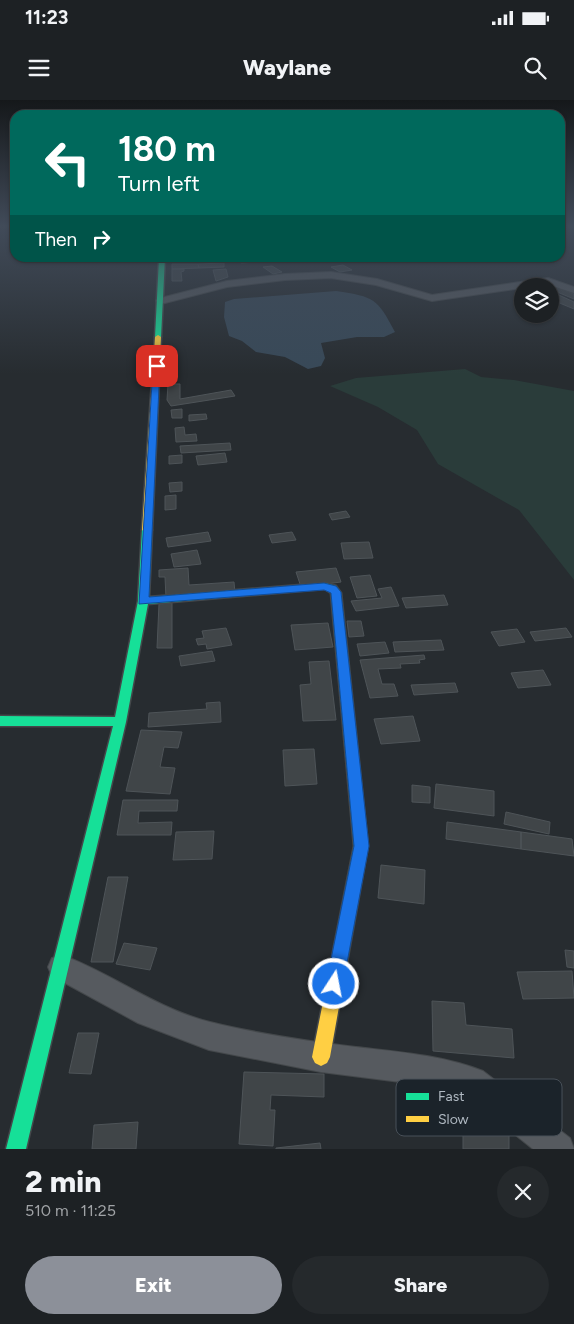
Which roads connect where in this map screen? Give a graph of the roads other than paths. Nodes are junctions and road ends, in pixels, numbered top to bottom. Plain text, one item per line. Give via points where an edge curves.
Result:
1 (162, 276) edge
2 (309, 276) edge
3 (336, 276) edge
4 (574, 290) edge
5 (161, 301) junction
6 (143, 601) junction
7 (1, 721) edge
8 (120, 722) junction
9 (62, 967) junction
10 (321, 1057) junction
11 (462, 1079) edge
12 (542, 1136) edge
13 (16, 1149) edge
14 (559, 1149) edge

1 - 5 main road
2 - 5 street via 227,284
3 - 4 street via 377,282 432,298 548,281
5 - 6 main road
6 - 8 main road
6 - 10 main road via 324,586 336,592 361,846
7 - 8 main road
8 - 9 main road
9 - 10 street via 148,1013 209,1036
9 - 13 main road
10 - 11 street via 440,1072
12 - 14 street

